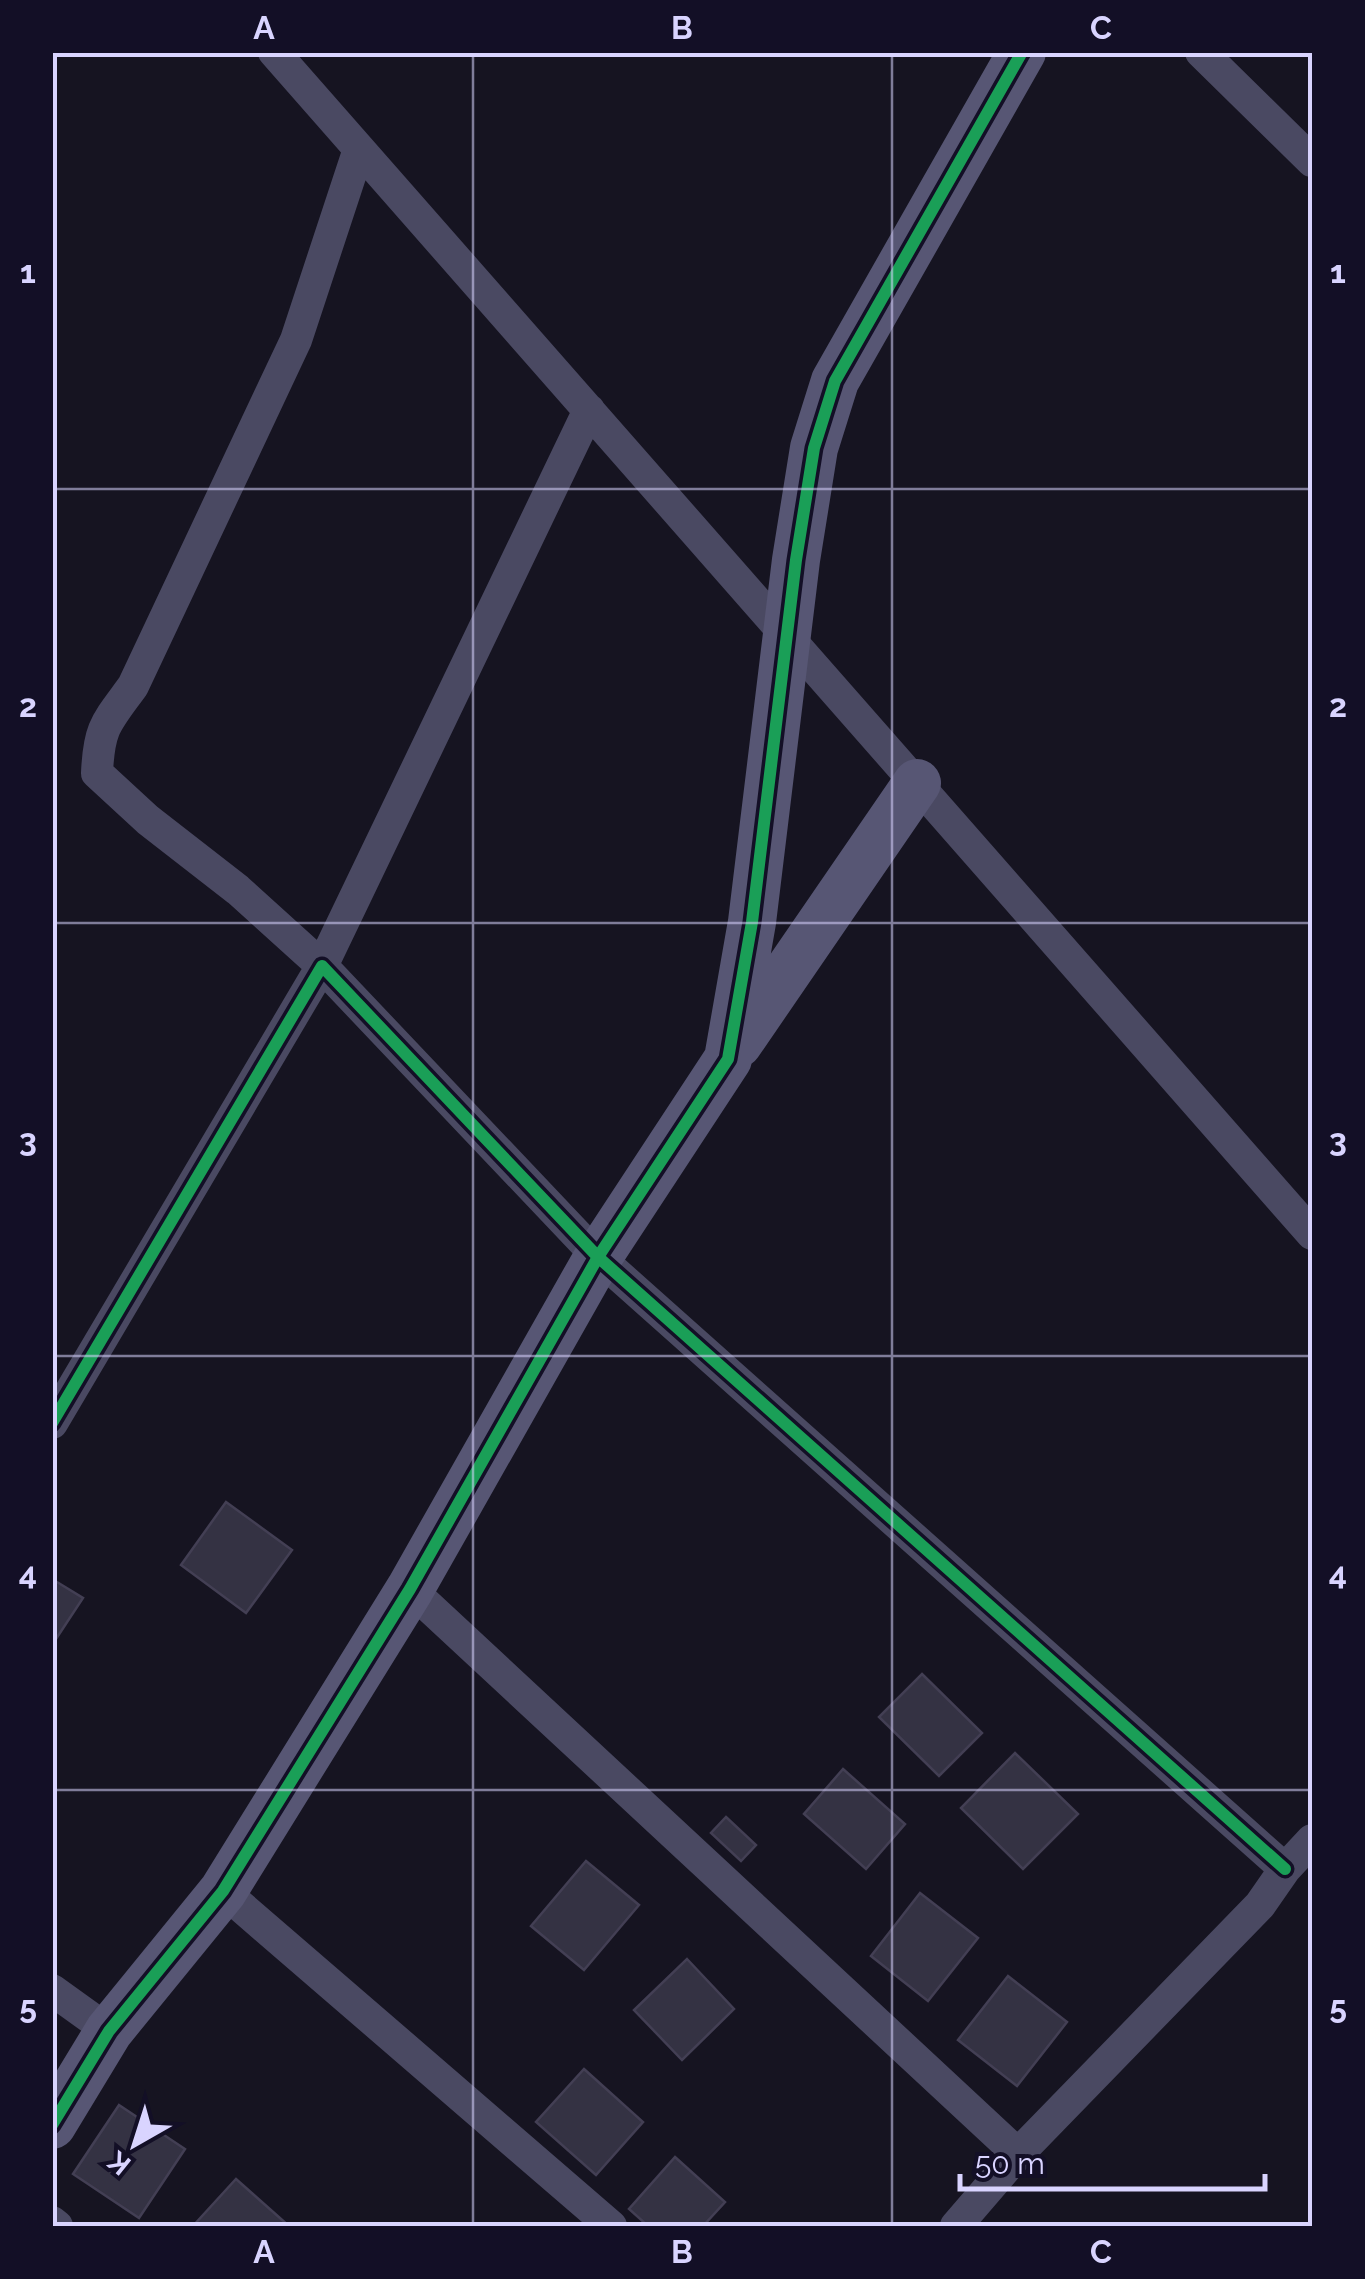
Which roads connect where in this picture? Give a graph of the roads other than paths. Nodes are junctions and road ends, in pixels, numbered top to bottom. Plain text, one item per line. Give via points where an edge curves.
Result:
1 (274, 52) edge
2 (1022, 52) edge
3 (1201, 52) edge
4 (359, 149) junction
5 (1312, 161) edge
6 (590, 410) junction
7 (787, 634) junction
8 (917, 782) junction
9 (322, 966) junction
10 (728, 1059) junction
11 (1312, 1234) edge
12 (598, 1257) junction
13 (52, 1423) edge
14 (410, 1589) junction
15 (1312, 1840) edge
16 (1285, 1869) junction
17 (223, 1891) junction
18 (52, 1990) edge
19 (109, 2031) junction
20 (52, 2125) edge
21 (1018, 2154) junction
22 (611, 2226) edge
23 (956, 2226) edge

1 - 4 street
2 - 7 street via 835,380 814,448
3 - 5 street
4 - 6 street
4 - 9 street via 296,340 132,686 104,726 96,773
6 - 7 street
6 - 9 street
7 - 8 street
7 - 10 street
8 - 10 street
8 - 11 street
9 - 12 street
9 - 13 street
10 - 12 street
12 - 14 street
12 - 16 street
14 - 17 street
14 - 21 street
15 - 16 street
16 - 21 street via 1260,1905
17 - 19 street
17 - 22 street
18 - 19 street
19 - 20 street
21 - 23 street

